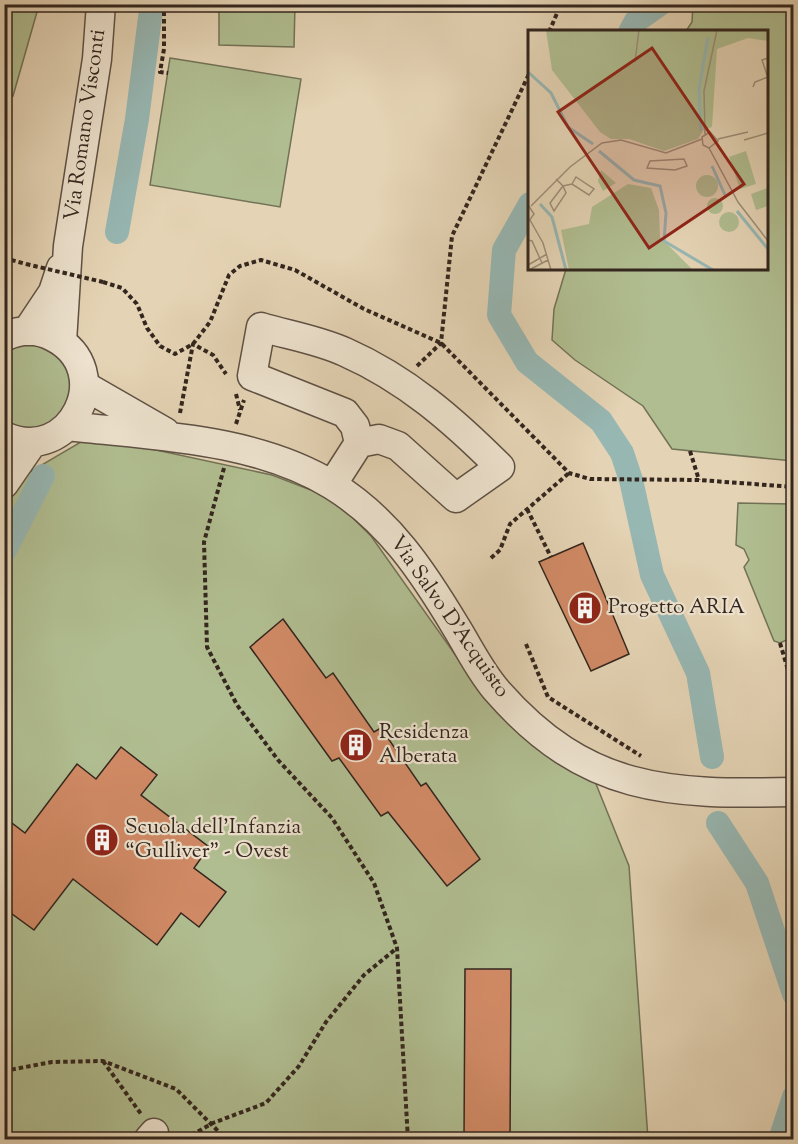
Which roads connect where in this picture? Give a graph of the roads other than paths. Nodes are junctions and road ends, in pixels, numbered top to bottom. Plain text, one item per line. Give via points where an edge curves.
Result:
1 (101, 4) edge
2 (68, 246) junction
3 (16, 334) edge
4 (62, 342) junction
5 (85, 386) junction
6 (68, 426) junction
7 (4, 436) edge
8 (175, 438) junction
9 (33, 442) junction
10 (359, 442) junction
11 (4, 484) edge
12 (332, 485) junction
13 (794, 792) edge

1 - 2 street, Via Romano Visconti via 97,59
2 - 3 street, Via Romano Visconti via 53,292
2 - 4 street, Via Romano Visconti
3 - 4 street via 46,333
4 - 5 street via 82,369
5 - 6 street via 77,414
5 - 8 street, Via Salvo D'Acquisto
6 - 8 street, Via Salvo D'Acquisto
6 - 9 street via 52,437
7 - 9 street
8 - 12 street, Via Salvo D'Acquisto via 262,455
9 - 11 street
10 - 10 street via 379,439 398,446 456,498 500,467 455,421 401,381 344,351 261,327 240,384 345,413 355,426
10 - 12 street
12 - 13 street, Via Salvo D'Acquisto via 389,530 422,570 496,690 541,736 611,775 664,790 726,794

